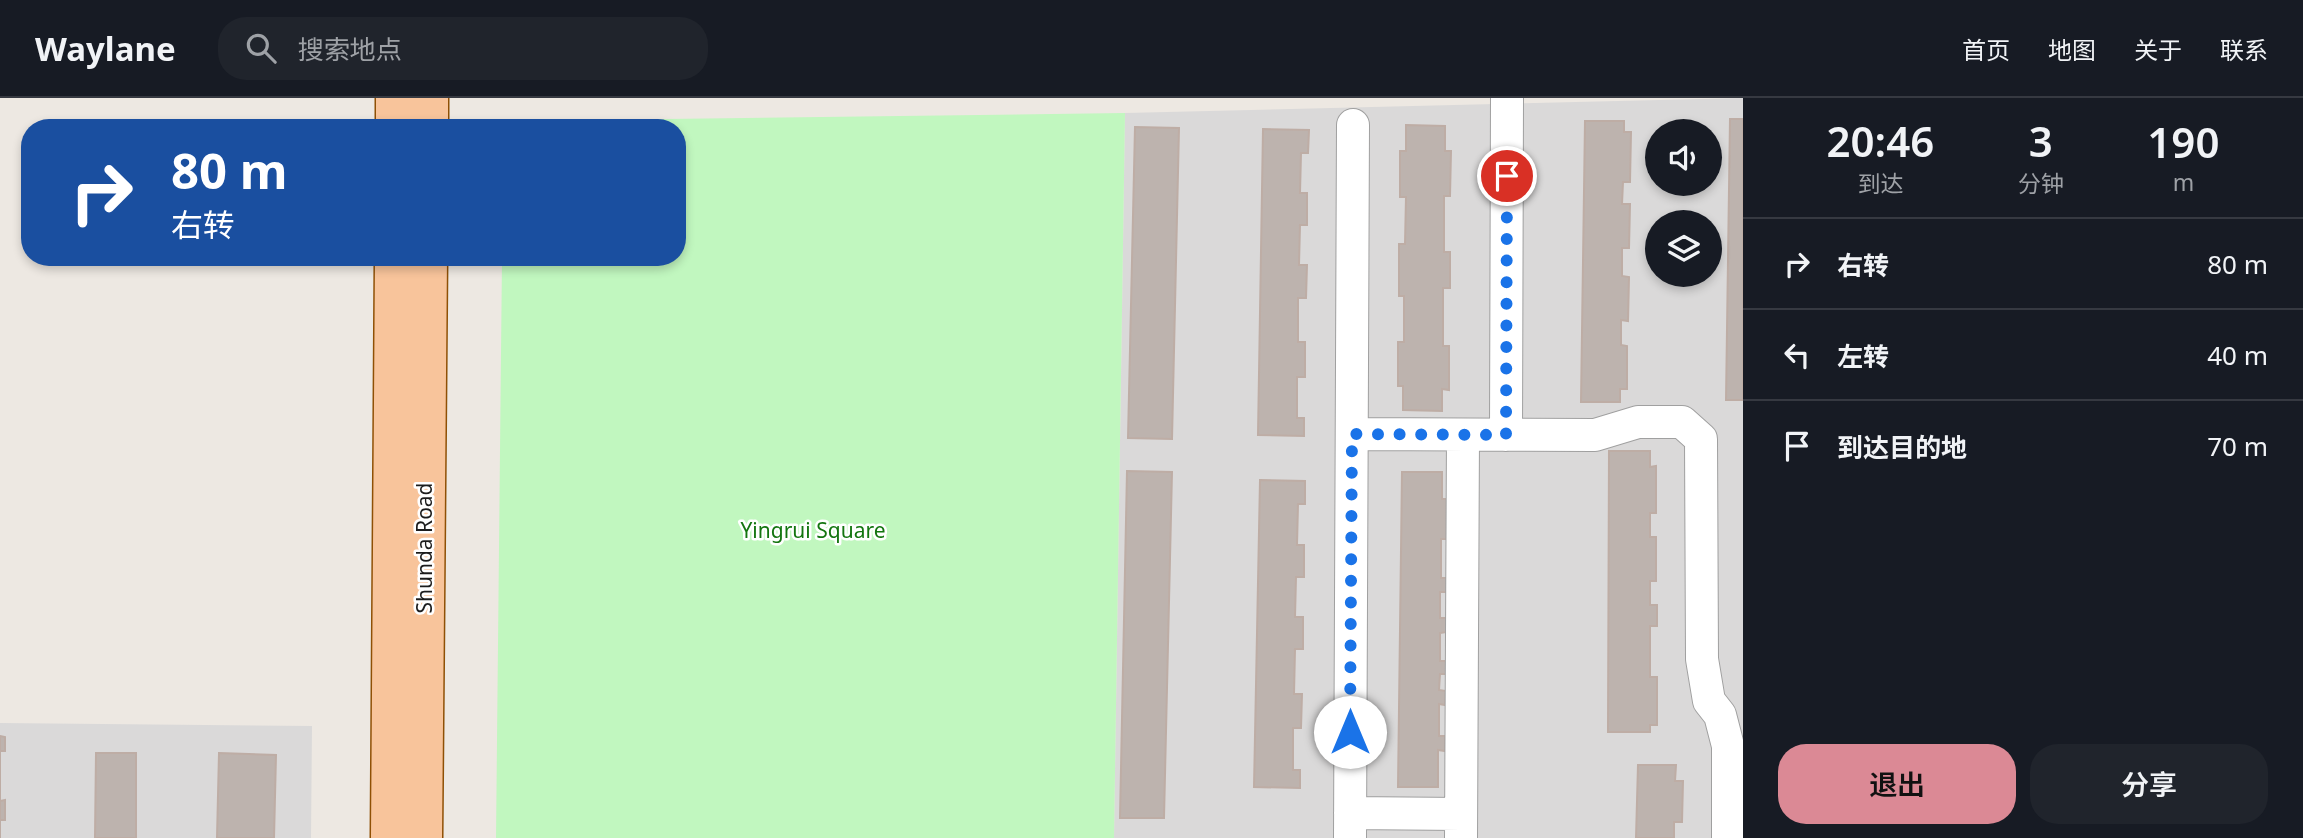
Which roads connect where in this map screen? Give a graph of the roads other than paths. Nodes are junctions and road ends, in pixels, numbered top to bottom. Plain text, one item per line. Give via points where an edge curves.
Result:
1 (395, 98) edge
2 (429, 98) edge
3 (1507, 98) edge
4 (395, 119) edge
5 (429, 119) edge
6 (1353, 125) dead end
7 (394, 266) edge
8 (428, 266) edge
9 (1352, 434) junction
10 (1463, 435) junction
11 (1506, 435) junction
12 (1350, 826) edge
13 (1461, 826) edge
14 (390, 838) edge
15 (423, 838) edge
16 (1728, 838) edge

1 - 4 main road
2 - 5 main road
3 - 11 lane
6 - 9 lane
7 - 14 main road, Shunda Road
8 - 15 main road, Shunda Road
9 - 10 lane
9 - 12 lane
10 - 11 lane
10 - 13 lane
11 - 16 lane via 1595,436 1639,422 1682,422 1701,439 1702,659 1709,701 1720,715 1728,747
12 - 13 lane

